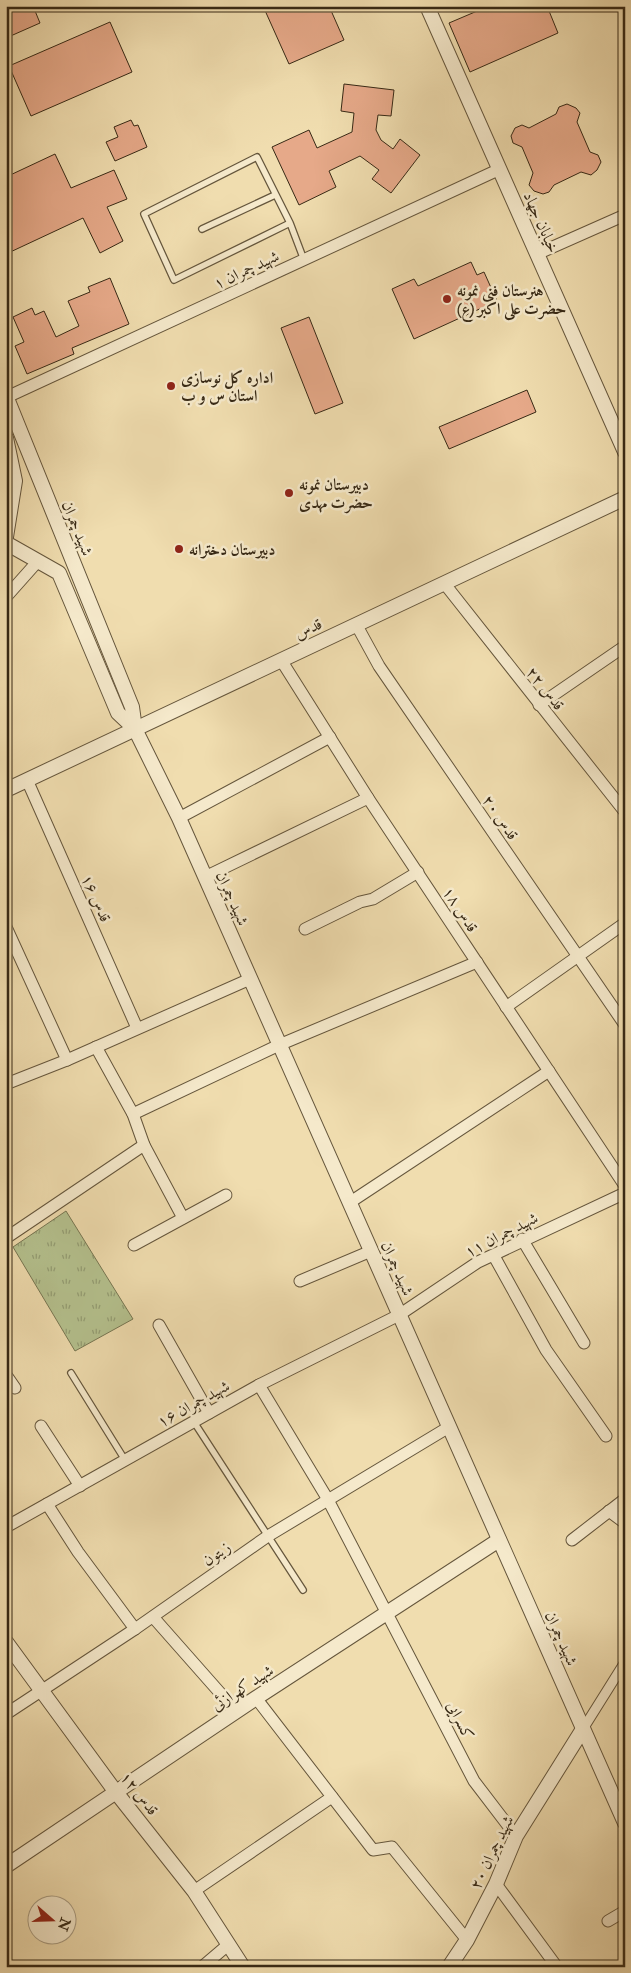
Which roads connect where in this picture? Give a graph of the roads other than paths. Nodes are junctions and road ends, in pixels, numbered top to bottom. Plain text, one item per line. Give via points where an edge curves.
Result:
1 (428, 6) edge
2 (500, 169) junction
3 (275, 196) junction
4 (625, 215) edge
5 (290, 223) junction
6 (202, 229) dead end
7 (537, 254) junction
8 (304, 260) junction
9 (6, 397) edge
10 (6, 438) edge
11 (625, 452) edge
12 (622, 503) edge
13 (6, 537) edge
14 (6, 544) edge
15 (38, 561) junction
16 (444, 583) junction
17 (6, 597) edge
18 (356, 624) junction
19 (625, 646) edge
20 (281, 660) junction
21 (539, 705) junction
22 (135, 729) junction
23 (330, 737) junction
24 (27, 780) junction
25 (6, 790) edge
26 (620, 797) edge
27 (368, 798) junction
28 (625, 812) edge
29 (179, 818) junction
30 (418, 872) junction
31 (205, 876) junction
32 (625, 923) edge
33 (6, 927) edge
34 (305, 929) dead end
35 (576, 957) junction
36 (477, 962) junction
37 (250, 979) junction
38 (506, 1007) junction
39 (625, 1025) edge
40 (137, 1028) junction
41 (280, 1045) junction
42 (96, 1047) junction
43 (67, 1060) junction
44 (549, 1071) junction
45 (6, 1084) edge
46 (133, 1114) junction
47 (144, 1145) junction
48 (621, 1170) edge
49 (625, 1186) edge
50 (625, 1193) edge
51 (226, 1195) dead end
52 (349, 1203) junction
53 (183, 1218) junction
54 (6, 1238) edge
55 (522, 1239) junction
56 (134, 1245) dead end
57 (371, 1251) junction
58 (494, 1256) junction
59 (300, 1281) dead end
60 (399, 1315) junction
61 (159, 1325) dead end
62 (584, 1343) dead end
63 (71, 1373) dead end
64 (6, 1376) edge
65 (259, 1385) junction
66 (15, 1388) dead end
67 (209, 1413) junction
68 (194, 1421) junction
69 (41, 1426) dead end
70 (449, 1427) junction
71 (606, 1436) dead end
72 (125, 1460) junction
73 (80, 1486) junction
74 (327, 1498) junction
75 (625, 1499) edge
76 (47, 1504) junction
77 (609, 1511) junction
78 (625, 1523) edge
79 (6, 1527) edge
80 (268, 1536) junction
81 (499, 1540) junction
82 (572, 1540) dead end
83 (303, 1590) dead end
84 (387, 1613) junction
85 (153, 1617) junction
86 (135, 1629) junction
87 (6, 1642) edge
88 (625, 1662) edge
89 (43, 1691) junction
90 (256, 1698) junction
91 (236, 1711) junction
92 (6, 1714) edge
93 (583, 1729) junction
94 (115, 1791) junction
95 (332, 1797) junction
96 (625, 1823) edge
97 (516, 1836) junction
98 (6, 1866) edge
99 (496, 1884) junction
100 (194, 1891) junction
101 (625, 1911) edge
102 (608, 1921) dead end
103 (466, 1940) junction
104 (229, 1944) junction
105 (202, 1967) edge
106 (243, 1967) edge
107 (449, 1967) edge
108 (557, 1967) edge

1 - 2 street, خیابان جهاد
2 - 7 street, خیابان جهاد
2 - 8 street, شهید چمران ۱
3 - 5 lane
3 - 5 lane via 257,157 144,214 174,280
3 - 6 lane
4 - 7 street
5 - 8 lane
7 - 11 street, خیابان جهاد
8 - 9 street, شهید چمران ۱
9 - 22 street, شهید چمران via 132,707
10 - 13 street via 16,481
12 - 16 street, قدس
14 - 15 street, شهید چمران
15 - 17 street
15 - 22 street, شهید چمران via 59,573 118,713
16 - 18 street, قدس
16 - 21 street, قدس ۲۲
18 - 20 street, قدس
18 - 35 street, قدس ۲۰ via 379,666
19 - 21 street
20 - 22 street, قدس
20 - 23 street, قدس ۱۸
21 - 26 street, قدس ۲۲
22 - 24 street, قدس
22 - 29 street, شهید چمران
23 - 27 street, قدس ۱۸
23 - 29 street
24 - 25 street, قدس
24 - 40 street, قدس ۱۶
26 - 28 street, قدس ۲۲
27 - 30 street, قدس ۱۸
27 - 31 street
29 - 31 street, شهید چمران
30 - 34 street via 373,899 360,902
30 - 36 street, قدس ۱۸
31 - 37 street, شهید چمران
32 - 35 street
33 - 43 street
35 - 38 street
35 - 39 street, قدس ۲۰
36 - 38 street, قدس ۱۸
36 - 41 street
37 - 40 street
37 - 41 street, شهید چمران
38 - 44 street, قدس ۱۸
40 - 42 street
41 - 46 street
41 - 52 street, شهید چمران
42 - 43 street
42 - 46 street
43 - 45 street
44 - 48 street, قدس ۱۸
44 - 52 street
46 - 47 street
47 - 53 street
47 - 54 street
48 - 49 street, قدس ۱۸
50 - 55 street, شهید چمران ۱۱
51 - 53 street
52 - 57 street, شهید چمران
53 - 56 street
55 - 58 street, شهید چمران ۱۱
55 - 62 street
57 - 59 street
57 - 60 street, شهید چمران
58 - 60 street, شهید چمران ۱۱ via 478,1262
58 - 71 street via 546,1350
60 - 65 street, شهید چمران ۱۶
60 - 70 street, شهید چمران
61 - 67 street
63 - 72 lane
64 - 66 street
65 - 67 street, شهید چمران ۱۶
65 - 74 street, کسرایی
67 - 68 street, شهید چمران ۱۶
68 - 72 street, شهید چمران ۱۶
68 - 80 lane
69 - 73 street
70 - 74 street, زیتون
70 - 81 street, شهید چمران
72 - 73 street, شهید چمران ۱۶
73 - 76 street, شهید چمران ۱۶
74 - 80 street, زیتون
74 - 84 street, کسرایی
75 - 77 street
76 - 79 street, شهید چمران ۱۶
76 - 86 street
77 - 78 street
77 - 82 street
80 - 83 lane
80 - 85 street, زیتون
81 - 84 street, شهید کهرازئی
81 - 93 street, شهید چمران
84 - 90 street, شهید کهرازئی
84 - 97 street, کسرایی via 474,1781
85 - 86 street, زیتون
85 - 91 street
86 - 89 street, زیتون
87 - 89 street, قدس ۱۲
88 - 93 street
89 - 92 street, زیتون
89 - 94 street, قدس ۱۲
90 - 91 street, شهید کهرازئی
90 - 95 street
91 - 94 street, شهید کهرازئی
93 - 96 street, شهید چمران
93 - 97 street, شهید چمران ۲۰
94 - 98 street, شهید کهرازئی
94 - 100 street, قدس ۱۲
95 - 100 street
95 - 103 street via 372,1850 392,1846
97 - 99 street, شهید چمران ۲۰
99 - 103 street, شهید چمران ۲۰
99 - 108 street
100 - 104 street, قدس ۱۲
101 - 102 street
103 - 107 street, شهید چمران ۲۰
104 - 105 street
104 - 106 street, قدس ۱۲

